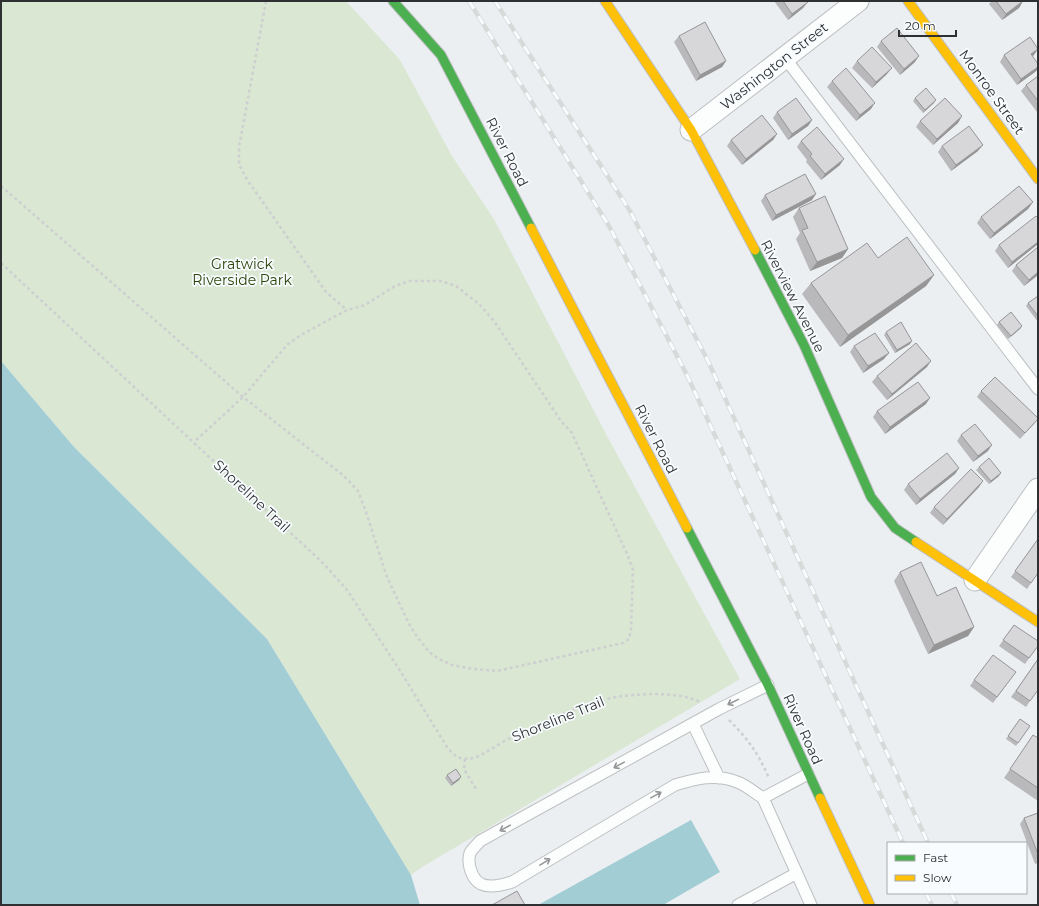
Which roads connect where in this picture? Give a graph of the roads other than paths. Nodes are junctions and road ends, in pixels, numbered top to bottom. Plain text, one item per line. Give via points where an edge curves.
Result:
1 (393, 1) edge
2 (605, 1) edge
3 (858, 1) edge
4 (908, 1) edge
5 (784, 58) junction
6 (690, 130) junction
7 (1038, 179) edge
8 (1038, 389) edge
9 (1038, 489) edge
10 (976, 580) junction
11 (1038, 622) edge
12 (768, 685) junction
13 (693, 724) junction
14 (808, 774) junction
15 (719, 778) junction
16 (763, 798) junction
17 (797, 873) junction
18 (738, 905) edge
19 (811, 905) edge
20 (870, 905) edge

1 - 12 main road, River Road via 441,55
2 - 6 main road, Riverview Avenue
3 - 5 street, Washington Street
4 - 7 main road, Monroe Street
5 - 6 street, Washington Street
5 - 8 lane
6 - 10 main road, Riverview Avenue via 804,345 871,497 895,528
9 - 10 street
10 - 11 main road, Riverview Avenue
12 -> 13 lane
12 - 14 main road, River Road
13 - 15 lane
13 -> 15 lane via 480,841 470,852 469,864 473,876 480,884 497,886 512,882 675,785 702,778
14 - 16 lane
14 - 20 main road, River Road
15 - 16 lane via 737,782
16 - 17 lane
17 - 18 lane
17 - 19 lane

